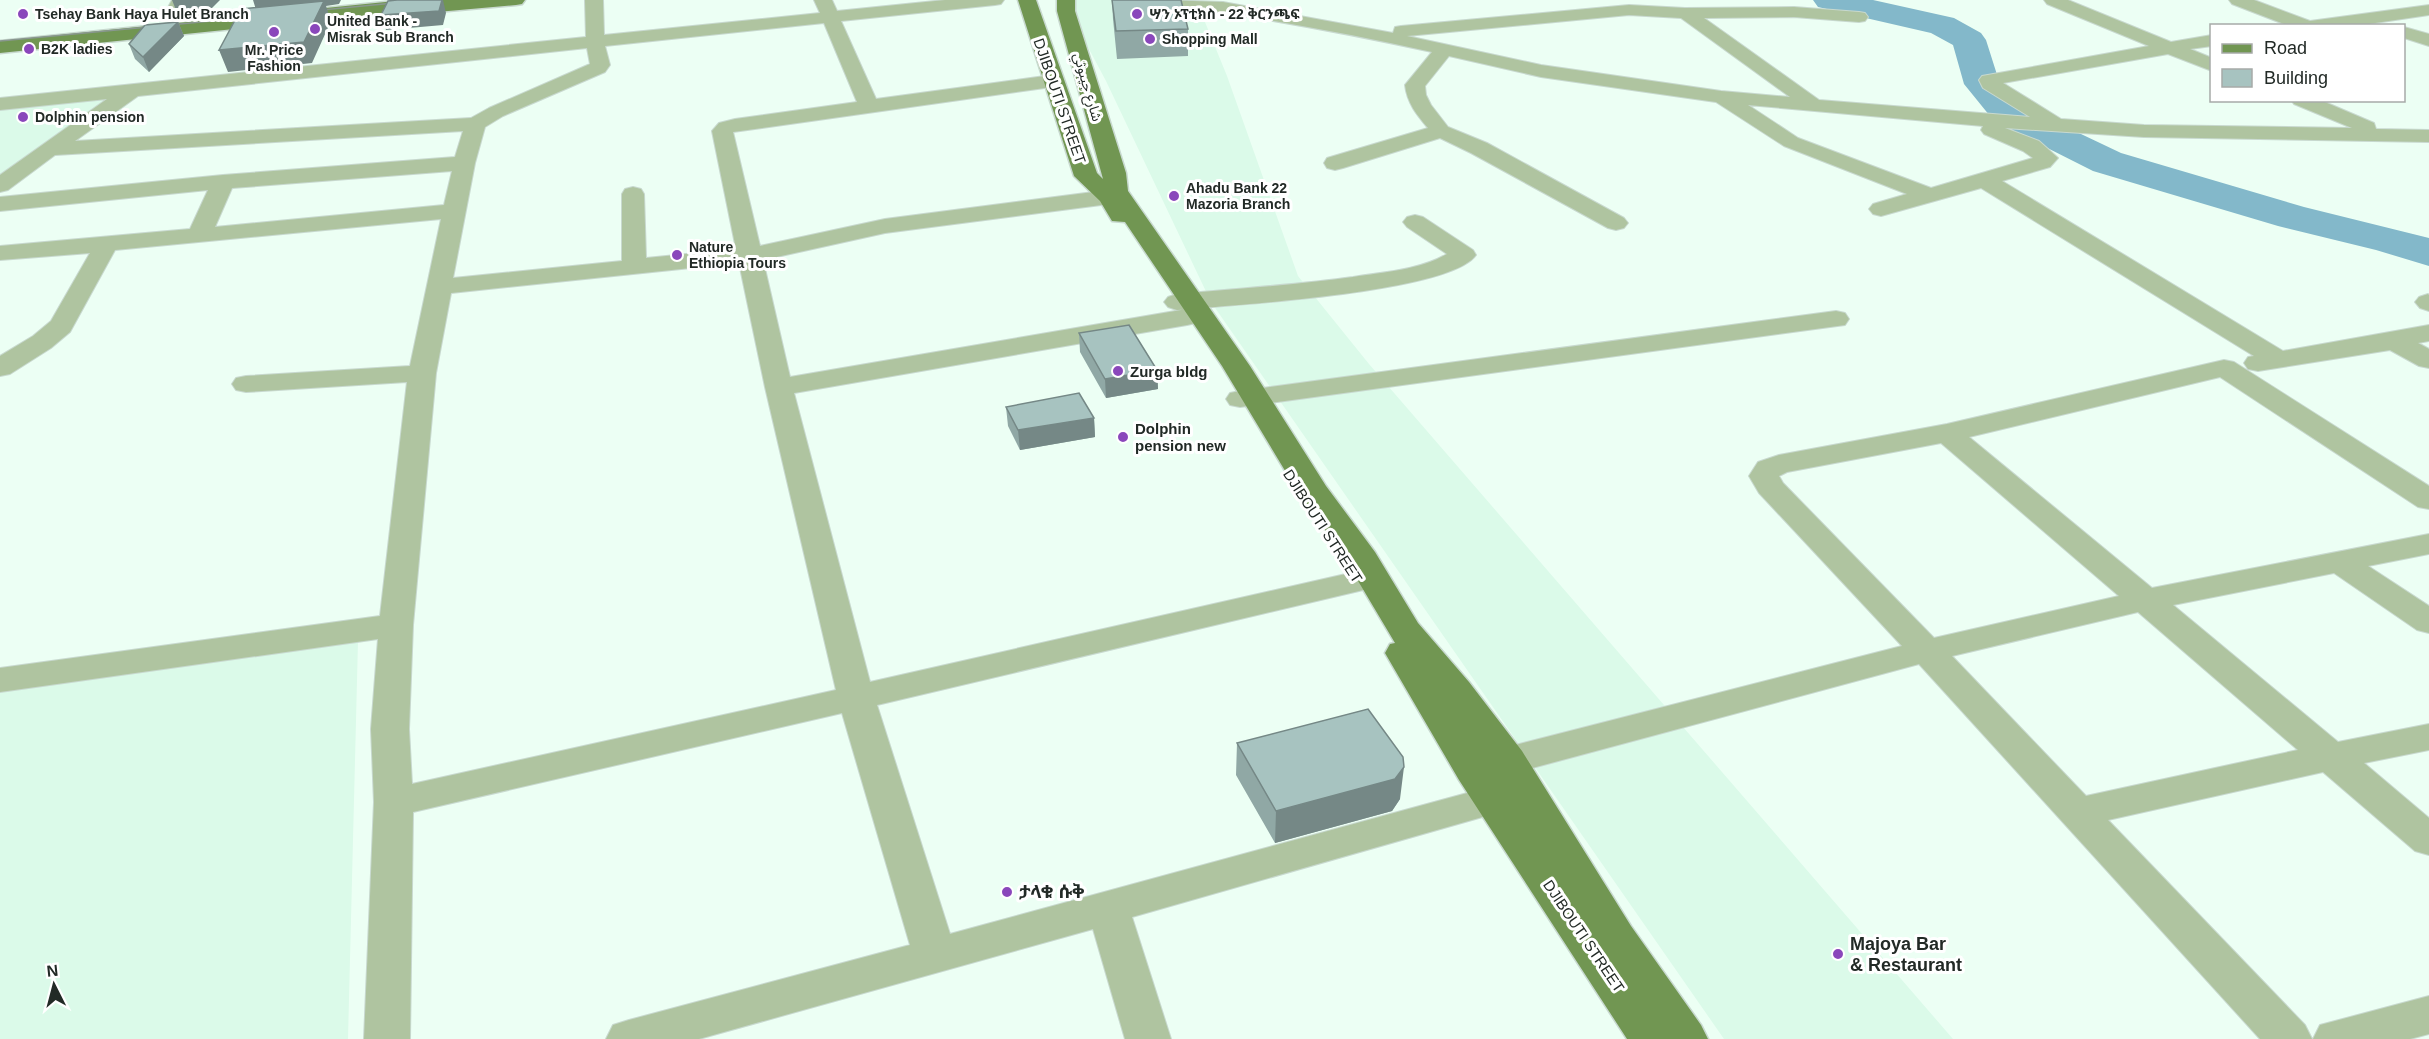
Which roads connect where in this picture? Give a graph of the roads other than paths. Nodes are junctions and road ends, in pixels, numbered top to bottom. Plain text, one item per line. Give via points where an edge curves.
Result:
1 (328, 0) edge
2 (459, 0) edge
3 (516, 0) edge
4 (594, 0) edge
5 (994, 0) edge
6 (1027, 0) edge
7 (1066, 0) edge
8 (1170, 0) edge
9 (1273, 0) edge
10 (2053, 0) edge
11 (2238, 0) edge
12 (2384, 0) edge
13 (1626, 5) edge
14 (177, 7) edge
15 (1223, 7) junction
16 (826, 8) edge
17 (2423, 11) edge
18 (1685, 13) junction
19 (1859, 17) dead end
20 (283, 19) junction
21 (2361, 19) junction
22 (2302, 24) edge
23 (2326, 24) edge
24 (2376, 24) edge
25 (0, 31) edge
26 (2405, 33) edge
27 (1374, 34) junction
28 (2210, 40) edge
29 (2429, 40) edge
30 (595, 43) junction
31 (2166, 46) junction
32 (0, 47) edge
33 (1444, 50) junction
34 (2210, 65) edge
35 (1052, 81) junction
36 (132, 90) junction
37 (1721, 97) junction
38 (2306, 102) edge
39 (0, 104) edge
40 (1812, 104) junction
41 (869, 106) junction
42 (1960, 118) junction
43 (476, 124) junction
44 (2046, 124) junction
45 (1441, 131) junction
46 (2385, 134) junction
47 (2429, 136) edge
48 (52, 149) junction
49 (2429, 152) edge
50 (464, 163) junction
51 (1335, 163) dead end
52 (1984, 180) junction
53 (223, 182) junction
54 (0, 185) edge
55 (1111, 185) junction
56 (633, 194) dead end
57 (1929, 195) junction
58 (0, 204) edge
59 (1881, 209) dead end
60 (456, 211) junction
61 (1415, 222) dead end
62 (1616, 223) dead end
63 (200, 234) junction
64 (107, 244) junction
65 (0, 254) edge
66 (751, 255) junction
67 (634, 268) junction
68 (439, 287) junction
69 (1185, 307) junction
70 (1836, 319) dead end
71 (2429, 333) edge
72 (2394, 341) junction
73 (2279, 360) junction
74 (2429, 360) edge
75 (0, 368) edge
76 (2224, 368) junction
77 (422, 373) junction
78 (246, 384) dead end
79 (779, 387) junction
80 (1247, 398) junction
81 (1947, 433) junction
82 (2429, 500) edge
83 (2429, 544) edge
84 (2340, 562) junction
85 (1359, 581) junction
86 (2146, 600) junction
87 (2429, 622) edge
88 (396, 625) junction
89 (1927, 651) junction
90 (0, 680) edge
91 (856, 698) junction
92 (2429, 737) edge
93 (2329, 757) junction
94 (1508, 760) junction
95 (1473, 770) junction
96 (1493, 800) junction
97 (394, 802) junction
98 (2077, 812) junction
99 (2429, 840) edge
100 (1108, 908) junction
101 (935, 956) junction
102 (2429, 1015) edge
103 (387, 1039) edge
104 (629, 1039) edge
105 (1148, 1039) edge
106 (1653, 1039) edge
107 (1684, 1039) edge
108 (2289, 1039) edge
109 (2336, 1039) edge

1 - 14 main road
2 - 20 main road
3 - 20 main road
4 - 30 street
5 - 16 street
6 - 35 main road, DJIBOUTI STREET
7 - 55 main road, شارع جيبوتي
8 - 15 street
9 - 15 street
10 - 31 street
11 - 22 street
12 - 17 street
13 - 18 street
13 - 27 street
14 - 25 main road
15 - 27 street
16 - 30 street
16 - 41 street
17 - 21 street
18 - 19 street via 1794,12
18 - 40 street
20 - 32 main road
21 - 23 street
21 - 24 street
26 - 29 street
27 - 33 street
28 - 31 street
30 - 36 street
30 - 43 street via 598,68
31 - 34 street
31 - 44 street via 1989,80
33 - 37 street via 1541,71
33 - 45 street via 1415,85 1422,107
35 - 41 street
35 - 55 main road, DJIBOUTI STREET via 1086,176
36 - 39 street
36 - 48 street
37 - 40 street
37 - 57 street via 1791,142
38 - 46 street
40 - 42 street
41 - 66 street via 735,125 722,131
42 - 44 street
42 - 52 street via 2019,140 2047,158
43 - 48 street
43 - 50 street
44 - 46 street via 2144,131
45 - 51 street
45 - 62 street
46 - 47 street
46 - 49 street
48 - 54 street
50 - 53 street
50 - 60 street
52 - 57 street
52 - 73 street
53 - 58 street
53 - 63 street
55 - 66 street
55 - 69 main road, DJIBOUTI STREET
56 - 67 street
57 - 59 street
60 - 63 street
60 - 68 street
61 - 69 street via 1464,255 1441,268 1390,279
63 - 64 street
64 - 65 street
64 - 75 street via 61,326
66 - 67 street
66 - 79 street
67 - 68 street
68 - 77 street
69 - 79 street
69 - 80 main road, DJIBOUTI STREET
70 - 80 street
71 - 72 street
72 - 73 street
72 - 74 street
73 - 76 street
76 - 81 street
76 - 82 street
77 - 78 street
77 - 88 street
79 - 91 street
80 - 85 main road, DJIBOUTI STREET
80 - 94 main road, DJIBOUTI STREET via 1358,552 1404,630
81 - 86 street
81 - 89 street via 1779,464 1769,468 1764,476 1770,487
83 - 84 street
84 - 86 street
84 - 87 street
85 - 91 street
85 - 95 main road, DJIBOUTI STREET
86 - 89 street
86 - 93 street
88 - 90 street
88 - 97 street via 390,729
89 - 94 street
89 - 98 street
91 - 97 street
91 - 101 street
92 - 93 street
93 - 98 street
93 - 99 street
94 - 95 street
94 - 107 main road, DJIBOUTI STREET via 1615,939
95 - 96 main road, DJIBOUTI STREET
96 - 100 street
96 - 106 main road, DJIBOUTI STREET
97 - 103 street
98 - 108 street
100 - 101 street
100 - 105 street
101 - 104 street
102 - 109 street

